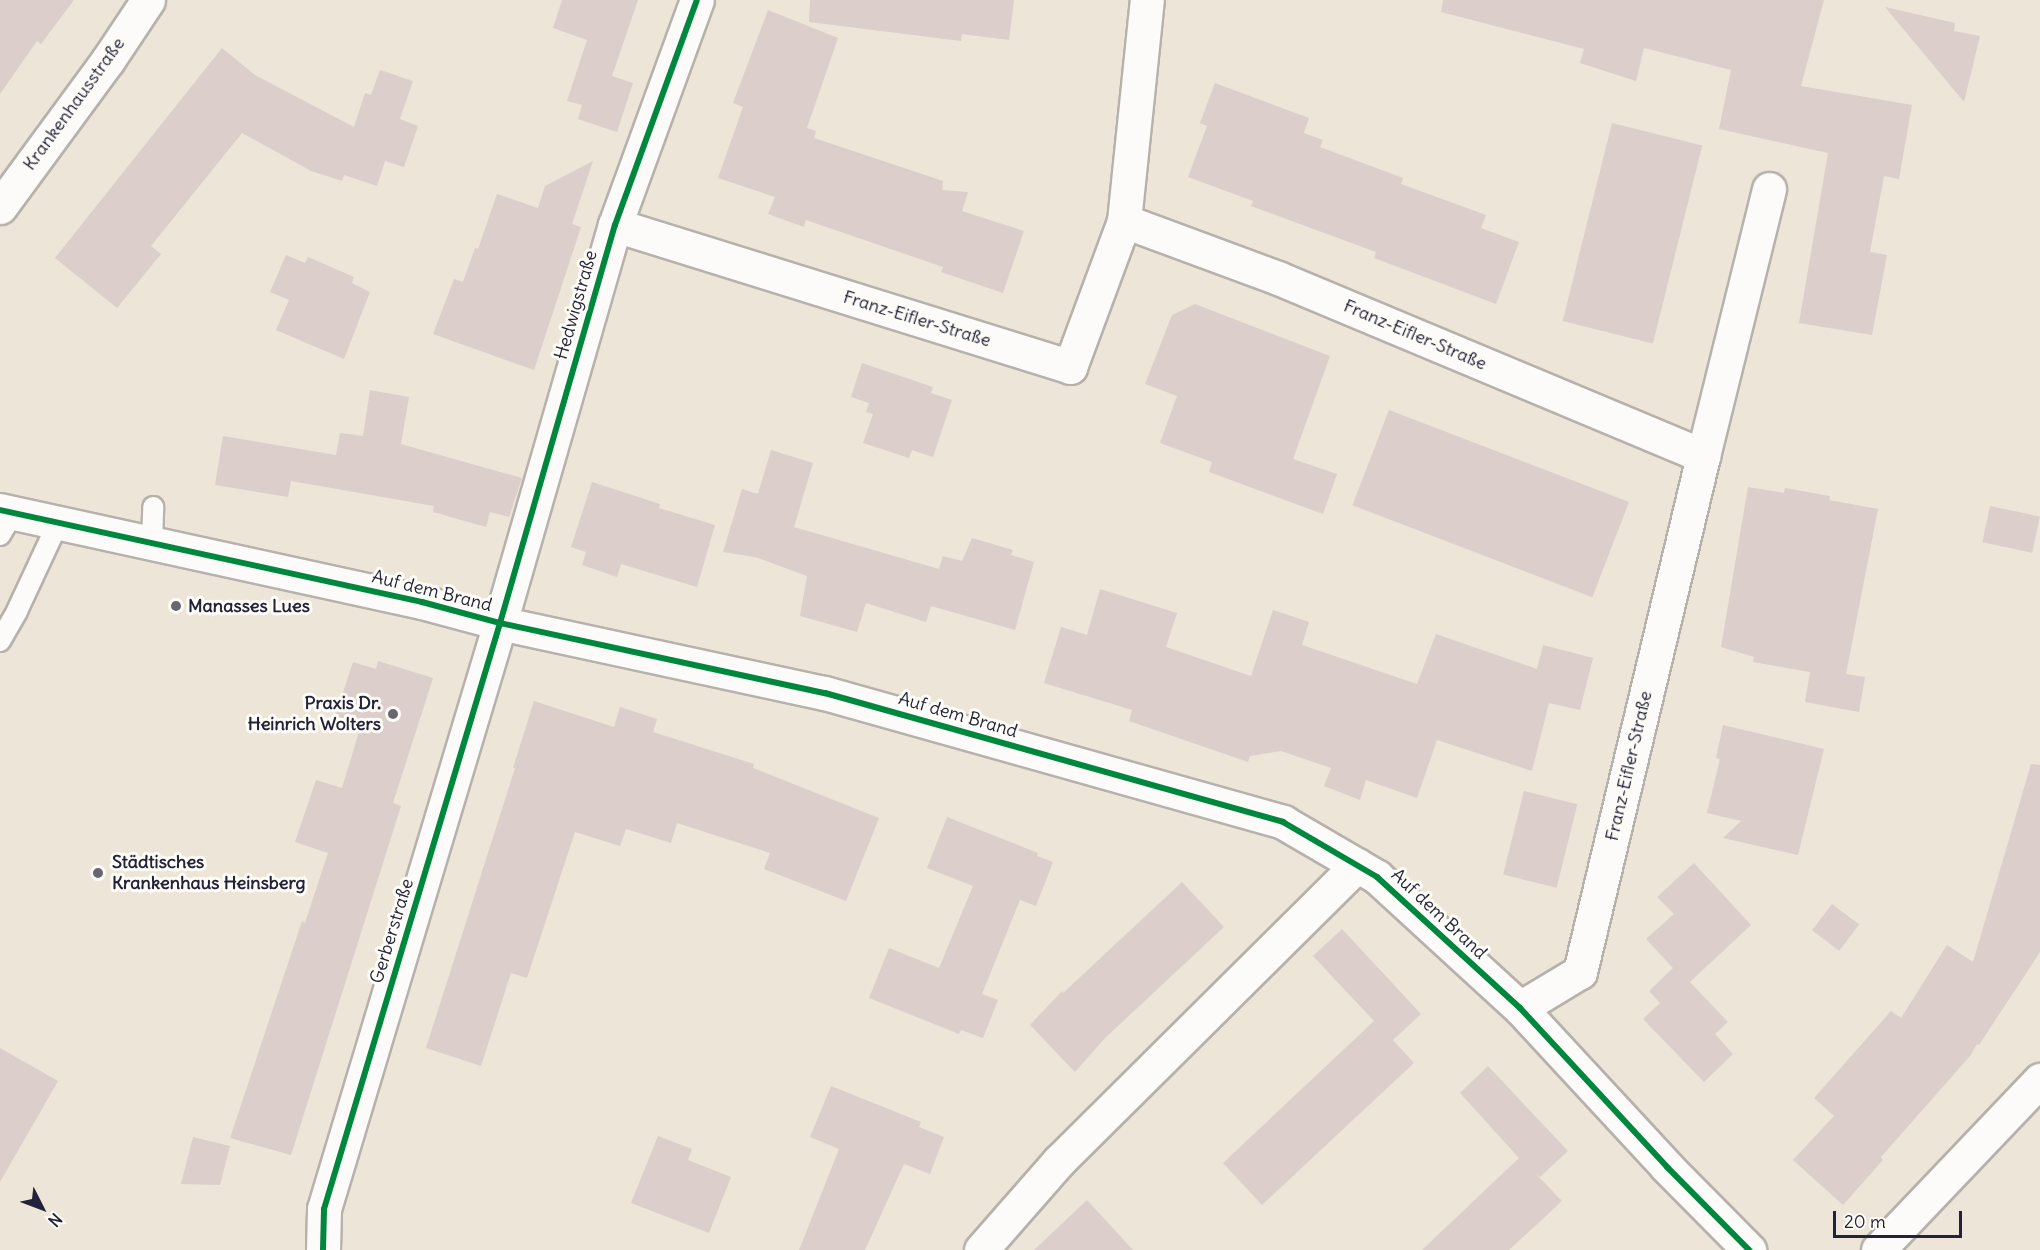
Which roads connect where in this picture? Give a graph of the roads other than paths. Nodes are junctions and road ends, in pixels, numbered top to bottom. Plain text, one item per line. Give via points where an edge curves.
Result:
1 (148, 0) edge
2 (697, 0) edge
3 (1147, 0) edge
4 (1769, 189) dead end
5 (0, 207) edge
6 (1124, 221) junction
7 (615, 225) junction
8 (1703, 456) junction
9 (153, 507) dead end
10 (4, 520) edge
11 (58, 523) junction
12 (152, 543) junction
13 (500, 623) junction
14 (0, 641) edge
15 (1357, 865) junction
16 (1520, 1008) junction
17 (2040, 1080) edge
18 (323, 1250) edge
19 (981, 1250) edge
20 (1749, 1250) edge
21 (1878, 1250) edge

1 - 5 street, Krankenhausstraße
2 - 7 street, Hedwigstraße
3 - 6 street, Franz-Eifler-Straße
4 - 8 street, Franz-Eifler-Straße
6 - 7 street, Franz-Eifler-Straße via 1070,367
6 - 8 street, Franz-Eifler-Straße via 1278,278
7 - 13 street, Hedwigstraße
8 - 16 street, Franz-Eifler-Straße via 1580,972
9 - 12 lane
10 - 11 street, Auf dem Brand
11 - 12 street, Auf dem Brand
11 - 14 lane
12 - 13 street, Auf dem Brand
13 - 15 street, Auf dem Brand via 825,693 1283,822
13 - 18 street, Gerberstraße via 324,1209
15 - 16 street, Auf dem Brand via 1377,877
15 - 19 street via 1059,1161
16 - 20 street, Auf dem Brand
17 - 21 street

